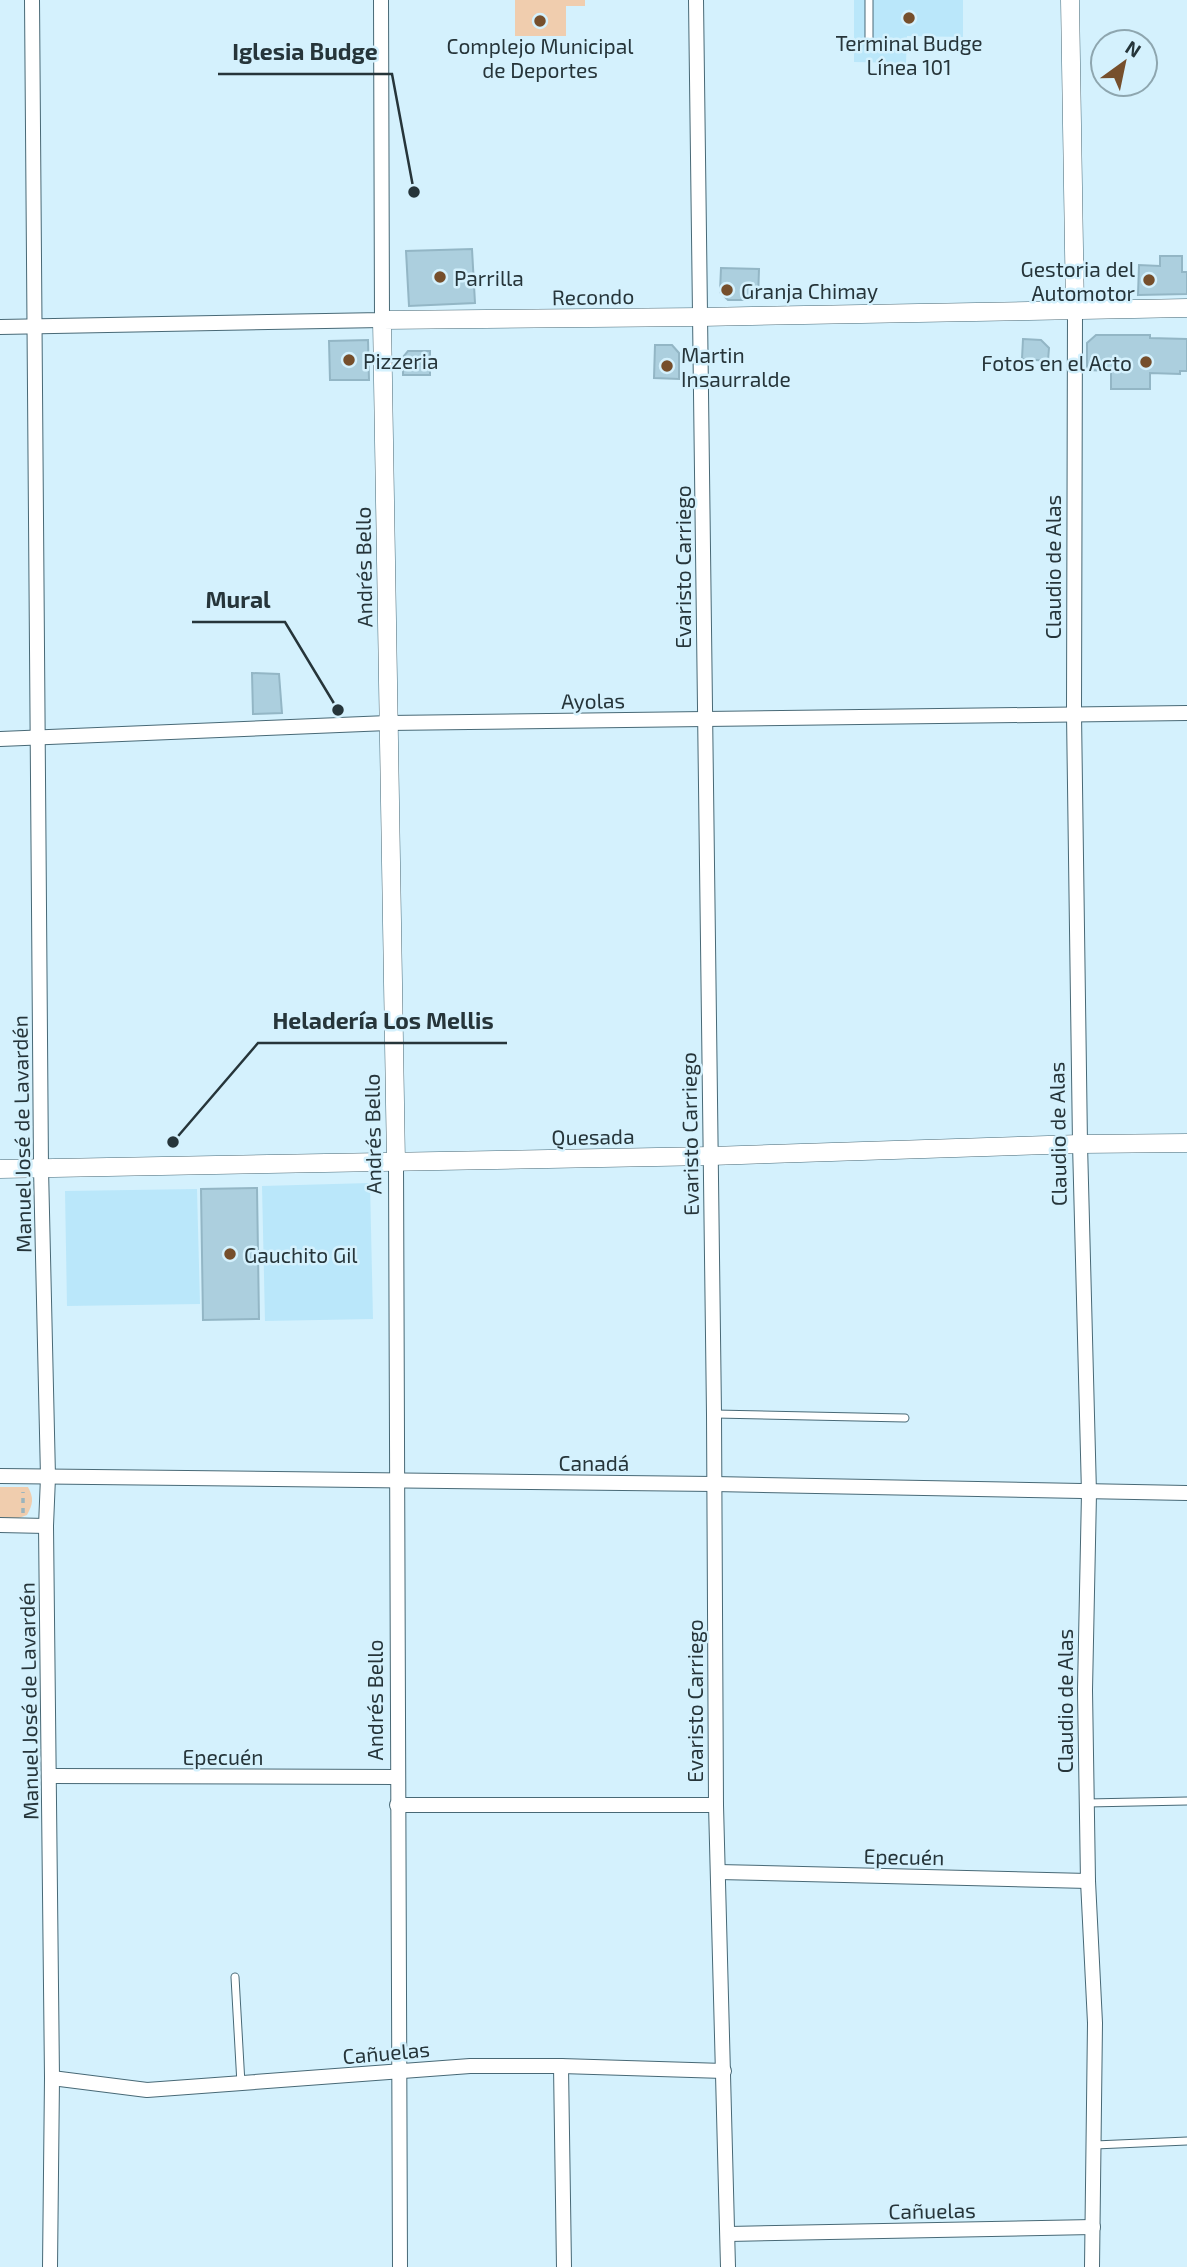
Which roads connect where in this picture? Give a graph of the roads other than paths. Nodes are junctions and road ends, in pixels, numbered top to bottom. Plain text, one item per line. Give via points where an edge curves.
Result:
1 (32, 0) edge
2 (381, 0) edge
3 (696, 0) edge
4 (869, 0) edge
5 (1070, 0) edge
6 (869, 45) dead end
7 (1187, 308) edge
8 (1075, 311) junction
9 (701, 317) junction
10 (382, 320) junction
11 (0, 327) edge
12 (33, 327) junction
13 (1187, 713) edge
14 (1074, 714) junction
15 (705, 719) junction
16 (388, 723) junction
17 (37, 738) junction
18 (0, 739) edge
19 (1187, 1143) edge
20 (1080, 1144) junction
21 (711, 1156) junction
22 (396, 1163) junction
23 (41, 1168) junction
24 (0, 1169) edge
25 (714, 1414) junction
26 (905, 1418) dead end
27 (0, 1476) edge
28 (48, 1476) junction
29 (397, 1482) junction
30 (714, 1484) junction
31 (1089, 1493) junction
32 (1187, 1493) edge
33 (0, 1525) edge
34 (47, 1526) junction
35 (50, 1776) junction
36 (397, 1777) junction
37 (1187, 1801) edge
38 (1087, 1803) junction
39 (397, 1805) junction
40 (716, 1805) junction
41 (718, 1872) junction
42 (1088, 1881) junction
43 (234, 1977) dead end
44 (561, 2066) junction
45 (724, 2071) junction
46 (400, 2072) junction
47 (52, 2077) junction
48 (241, 2084) junction
49 (1187, 2141) edge
50 (1095, 2145) junction
51 (1093, 2227) junction
52 (729, 2234) junction
53 (50, 2267) edge
54 (400, 2267) edge
55 (564, 2267) edge
56 (728, 2267) edge
57 (1092, 2267) edge

1 - 12 street, Manuel José de Lavardén
2 - 10 street, Andrés Bello
3 - 9 street, Evaristo Carriego
4 - 6 lane
5 - 8 street, Claudio de Alas
7 - 8 street, Recondo
8 - 9 street, Recondo
8 - 14 street, Claudio de Alas
9 - 10 street, Recondo
9 - 15 street, Evaristo Carriego
10 - 12 street, Recondo
10 - 16 street, Andrés Bello
11 - 12 street, Recondo
12 - 17 street, Manuel José de Lavardén
13 - 14 street, Ayolas
14 - 15 street, Ayolas
14 - 20 street, Claudio de Alas
15 - 16 street, Ayolas
15 - 21 street, Evaristo Carriego
16 - 17 street, Ayolas
16 - 22 street, Andrés Bello
17 - 18 street, Ayolas
17 - 23 street, Manuel José de Lavardén
19 - 20 street, Quesada
20 - 21 street, Quesada
20 - 31 street, Claudio de Alas
21 - 22 street, Quesada
21 - 25 street, Evaristo Carriego
22 - 23 street, Quesada
22 - 29 street, Andrés Bello
23 - 24 street, Quesada
23 - 28 street, Manuel José de Lavardén
25 - 26 lane
25 - 30 street, Evaristo Carriego
27 - 28 street, Canadá
28 - 29 street, Canadá
28 - 34 street, Manuel José de Lavardén
29 - 30 street, Canadá
29 - 36 street, Andrés Bello
30 - 31 street, Canadá
30 - 40 street, Evaristo Carriego
31 - 32 street, Canadá
31 - 38 street, Claudio de Alas
33 - 34 street
34 - 35 street, Manuel José de Lavardén
35 - 36 street, Epecuén
35 - 47 street, Manuel José de Lavardén
36 - 39 street, Andrés Bello
37 - 38 lane
38 - 42 street, Claudio de Alas
39 - 40 street
39 - 46 street, Andrés Bello
40 - 41 street, Evaristo Carriego
41 - 42 street, Epecuén
41 - 45 street, Evaristo Carriego
42 - 50 street, Claudio de Alas
43 - 48 lane
44 - 45 street, Cañuelas
44 - 46 street, Cañuelas
44 - 55 street
45 - 52 street, Evaristo Carriego
46 - 48 street, Cañuelas
46 - 54 street, Andrés Bello
47 - 48 street, Cañuelas via 147,2090
47 - 53 street, Manuel José de Lavardén
49 - 50 lane
50 - 51 street, Claudio de Alas
51 - 52 street, Cañuelas
51 - 57 street, Claudio de Alas
52 - 56 street, Evaristo Carriego

